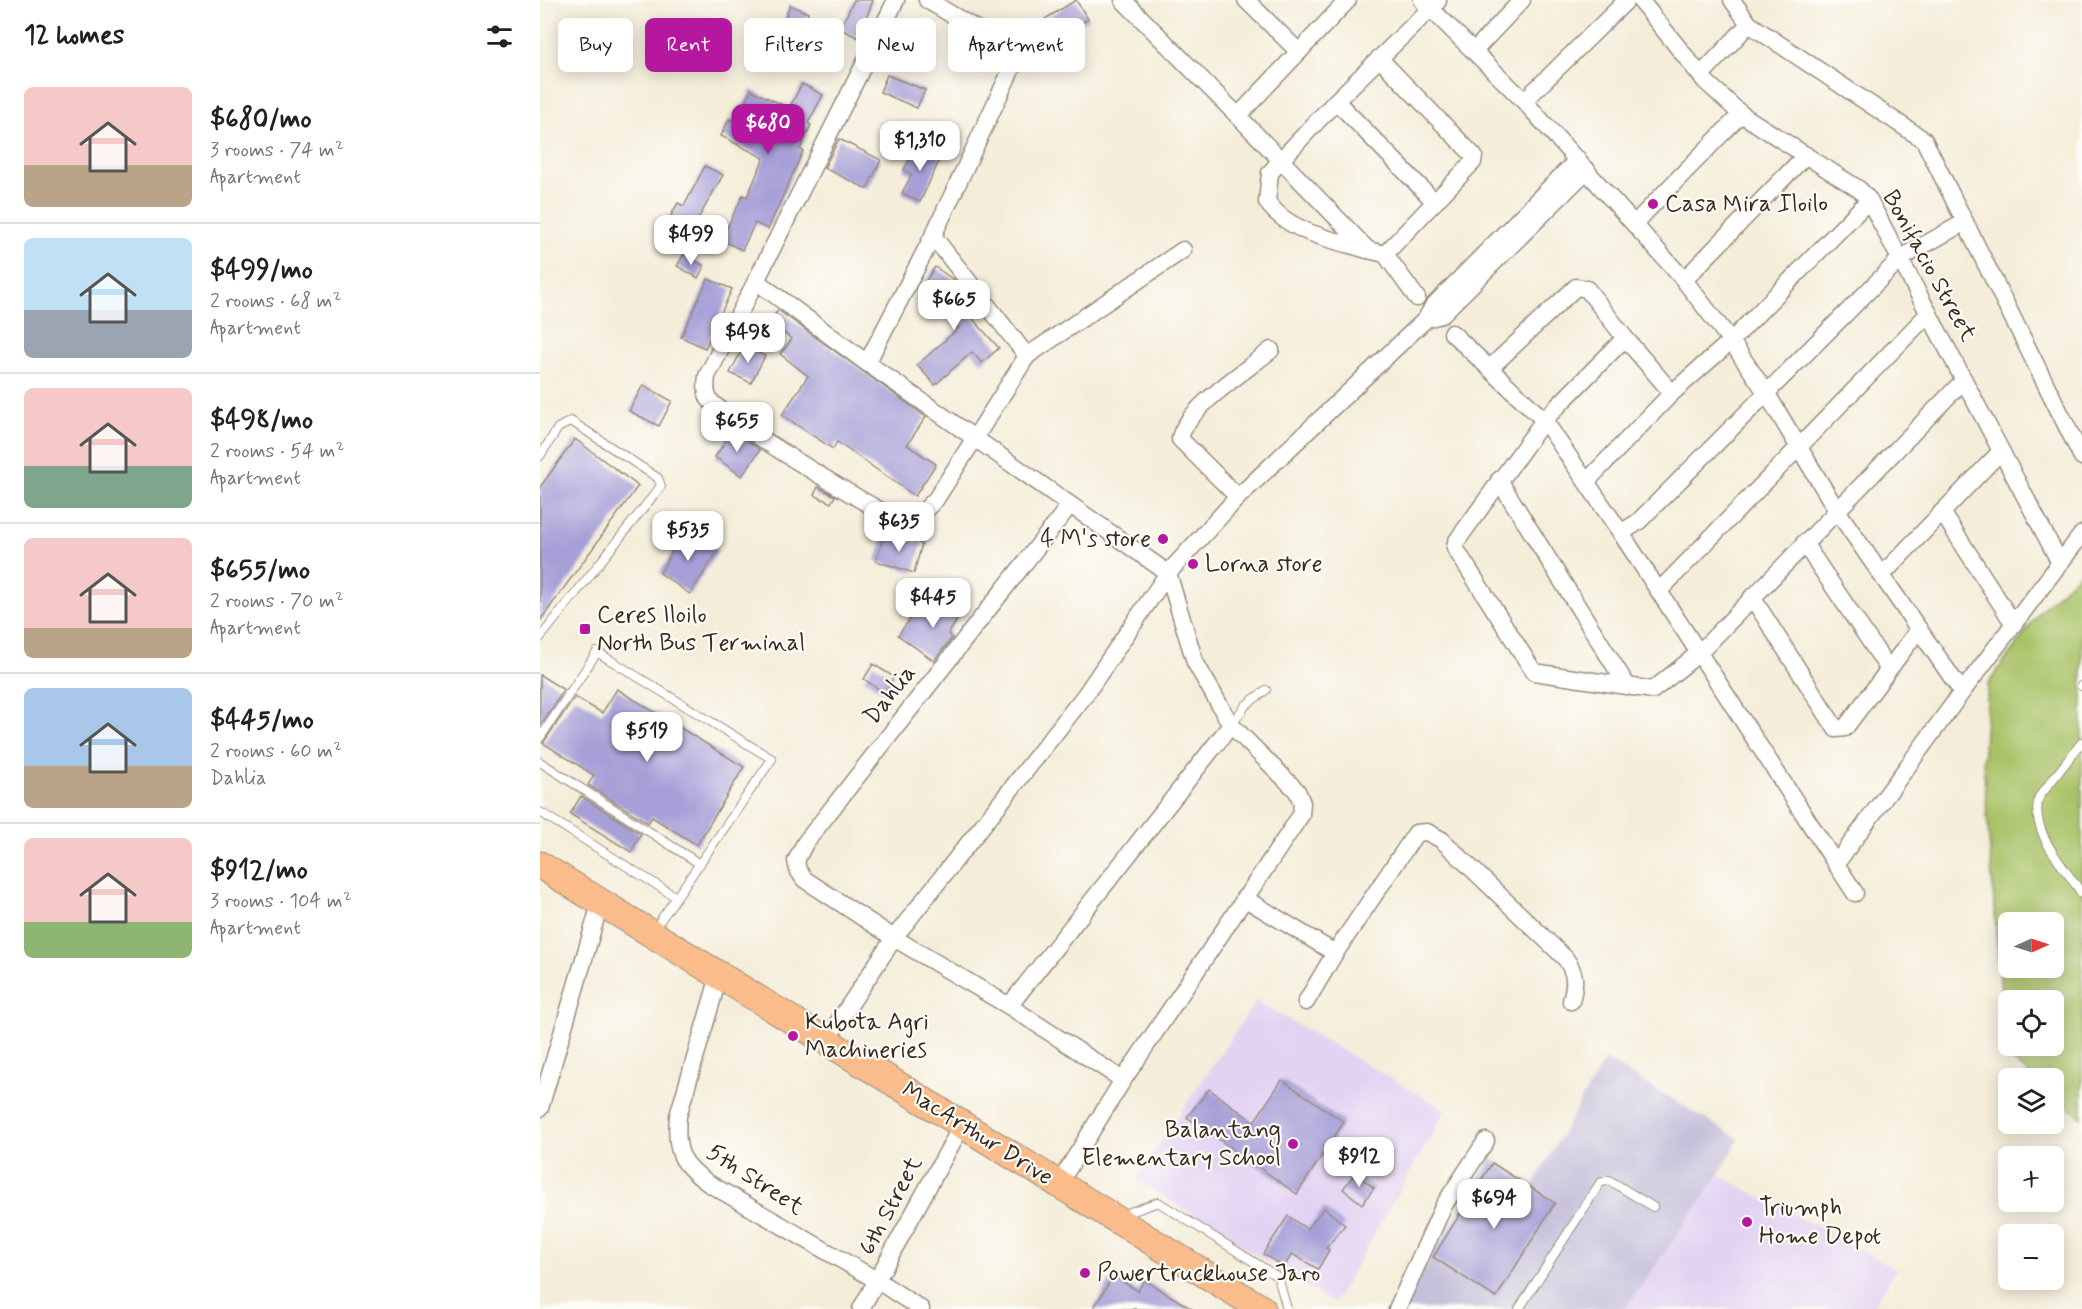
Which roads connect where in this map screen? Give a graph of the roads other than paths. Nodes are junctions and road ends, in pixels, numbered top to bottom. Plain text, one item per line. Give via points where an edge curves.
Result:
1 (896, 0) edge
2 (927, 0) edge
3 (1123, 0) edge
4 (1246, 0) edge
5 (1522, 0) edge
6 (1627, 0) edge
7 (1640, 0) edge
8 (1732, 0) edge
9 (1340, 3) edge
10 (1430, 3) edge
11 (1749, 24) junction
12 (1474, 51) junction
13 (1299, 52) junction
14 (1379, 58) junction
15 (1701, 75) junction
16 (1336, 101) junction
17 (1524, 101) junction
18 (1741, 114) junction
19 (1238, 116) junction
20 (1806, 156) junction
21 (1281, 160) junction
22 (1583, 165) junction
23 (1869, 200) junction
24 (1435, 202) junction
25 (1965, 222) junction
26 (1634, 224) junction
27 (933, 236) junction
28 (1183, 250) dead end
29 (1368, 250) junction
30 (1385, 254) junction
31 (1901, 258) junction
32 (1684, 280) junction
33 (756, 281) junction
34 (1417, 298) dead end
35 (1929, 313) junction
36 (1452, 333) dead end
37 (1624, 338) junction
38 (1731, 341) junction
39 (1271, 350) dead end
40 (1027, 356) junction
41 (867, 363) junction
42 (1490, 368) junction
43 (1964, 380) junction
44 (1672, 393) junction
45 (1767, 394) junction
46 (1544, 420) junction
47 (975, 438) junction
48 (1798, 449) junction
49 (2001, 451) junction
50 (540, 456) edge
51 (2082, 457) edge
52 (1499, 480) junction
53 (1587, 481) junction
54 (1238, 497) junction
55 (1070, 505) junction
56 (1836, 509) junction
57 (1942, 512) junction
58 (1621, 533) junction
59 (2082, 534) edge
60 (1803, 543) junction
61 (2059, 561) junction
62 (1168, 573) junction
63 (1882, 575) junction
64 (1659, 591) junction
65 (1752, 597) junction
66 (2013, 623) junction
67 (1919, 628) junction
68 (540, 638) edge
69 (1699, 653) junction
70 (1888, 668) junction
71 (1626, 684) junction
72 (1266, 690) dead end
73 (1962, 692) junction
74 (1231, 724) junction
75 (540, 738) edge
76 (2082, 742) edge
77 (540, 762) edge
78 (540, 812) edge
79 (540, 864) edge
80 (700, 864) junction
81 (1836, 864) junction
82 (1855, 893) dead end
83 (2082, 894) edge
84 (676, 897) junction
85 (1244, 898) junction
86 (601, 901) junction
87 (652, 933) junction
88 (894, 938) junction
89 (1335, 953) junction
90 (720, 973) junction
91 (1571, 1001) dead end
92 (1306, 1002) dead end
93 (1009, 1006) junction
94 (827, 1040) junction
95 (1123, 1080) junction
96 (540, 1108) edge
97 (962, 1125) junction
98 (1486, 1141) dead end
99 (1058, 1185) junction
100 (1653, 1207) dead end
101 (1114, 1218) junction
102 (878, 1281) junction
103 (861, 1309) edge
104 (921, 1309) edge
105 (1262, 1309) edge
106 (1287, 1309) edge
107 (1397, 1309) edge
108 (1519, 1309) edge

1 - 33 street
2 - 27 street via 1005,46 1013,66
3 - 19 street
4 - 13 street
5 - 12 street
6 - 17 street
7 - 15 street, Bonifacio Street
8 - 11 street
9 - 13 street
10 - 12 street
10 - 14 street
11 - 15 street
11 - 25 street via 1924,140
12 - 17 street
13 - 19 street
14 - 16 street
14 - 24 street via 1474,156 1473,162
15 - 18 street, Bonifacio Street
16 - 21 street
16 - 24 street
17 - 22 street
18 - 20 street, Bonifacio Street
18 - 26 street
19 - 21 street
20 - 23 street, Bonifacio Street via 1860,190
20 - 32 street
21 - 29 street
21 - 29 street via 1270,173 1267,188 1267,202 1273,209 1301,230
22 - 26 street
22 - 54 street via 1443,304 1441,315 1426,320
23 - 31 street, Bonifacio Street
23 - 38 street
24 - 30 street
25 - 31 street
25 - 51 street
26 - 32 street
27 - 40 street
27 - 41 street
28 - 40 street
29 - 30 street
30 - 34 street
31 - 35 street, Bonifacio Street
31 - 45 street
32 - 38 street
33 - 41 street
33 - 47 street via 705,387 709,399 737,421 904,522 936,499
35 - 43 street, Bonifacio Street
35 - 48 street
36 - 42 street
37 - 42 street via 1587,289 1576,287
37 - 44 street
37 - 46 street
38 - 44 street
38 - 45 street
39 - 54 street via 1182,427 1180,439
40 - 47 street
41 - 47 street
42 - 46 street
43 - 49 street, Bonifacio Street
43 - 56 street
44 - 53 street
45 - 48 street
45 - 58 street via 1638,522
46 - 52 street
46 - 53 street
47 - 55 street
48 - 56 street
48 - 64 street
49 - 57 street
49 - 61 street, Bonifacio Street
50 - 68 lane via 558,428 571,421 658,478 661,486
52 - 71 street
52 - 71 street via 1456,542 1458,555 1534,672
53 - 58 street
54 - 62 street
55 - 62 street
55 - 88 street, Dahlia via 805,843 796,861 804,879
56 - 60 street
56 - 63 street
57 - 63 street
57 - 66 street
58 - 64 street
59 - 61 street
60 - 65 street
60 - 70 street
61 - 66 street
62 - 74 street via 1195,662
62 - 88 street via 1084,695
63 - 67 street
64 - 69 street
65 - 69 street
65 - 70 street via 1836,729 1845,728
66 - 73 street
67 - 70 street
67 - 73 street
69 - 71 street via 1653,690
69 - 81 street
72 - 74 lane via 1246,705
73 - 81 street
74 - 85 street via 1297,791 1302,803 1301,815
74 - 93 street
75 - 80 lane via 597,652 772,759
76 - 83 lane via 2039,797 2036,808 2042,833
77 - 80 lane
78 - 84 lane
79 - 86 main road, MacArthur Drive
80 - 84 lane
81 - 82 street
84 - 87 lane
85 - 89 street
85 - 95 street
86 - 87 main road, MacArthur Drive
86 - 96 street
87 - 90 main road, MacArthur Drive
88 - 93 street
88 - 94 street
89 - 91 street via 1416,833 1427,832 1442,840 1565,958 1576,983
89 - 92 street
90 - 94 main road, MacArthur Drive
90 - 102 street, 5th Street via 678,1116 676,1138 680,1154 689,1169 708,1183
93 - 95 street
94 - 97 main road, MacArthur Drive
95 - 99 street
97 - 99 main road, MacArthur Drive
97 - 102 street, 6th Street
98 - 107 street via 1444,1205
99 - 101 main road, MacArthur Drive
100 - 108 lane via 1609,1180 1600,1183
101 - 105 main road, MacArthur Drive
101 - 106 lane via 1158,1203 1278,1277
102 - 103 street, 6th Street
102 - 104 street, 5th Street

